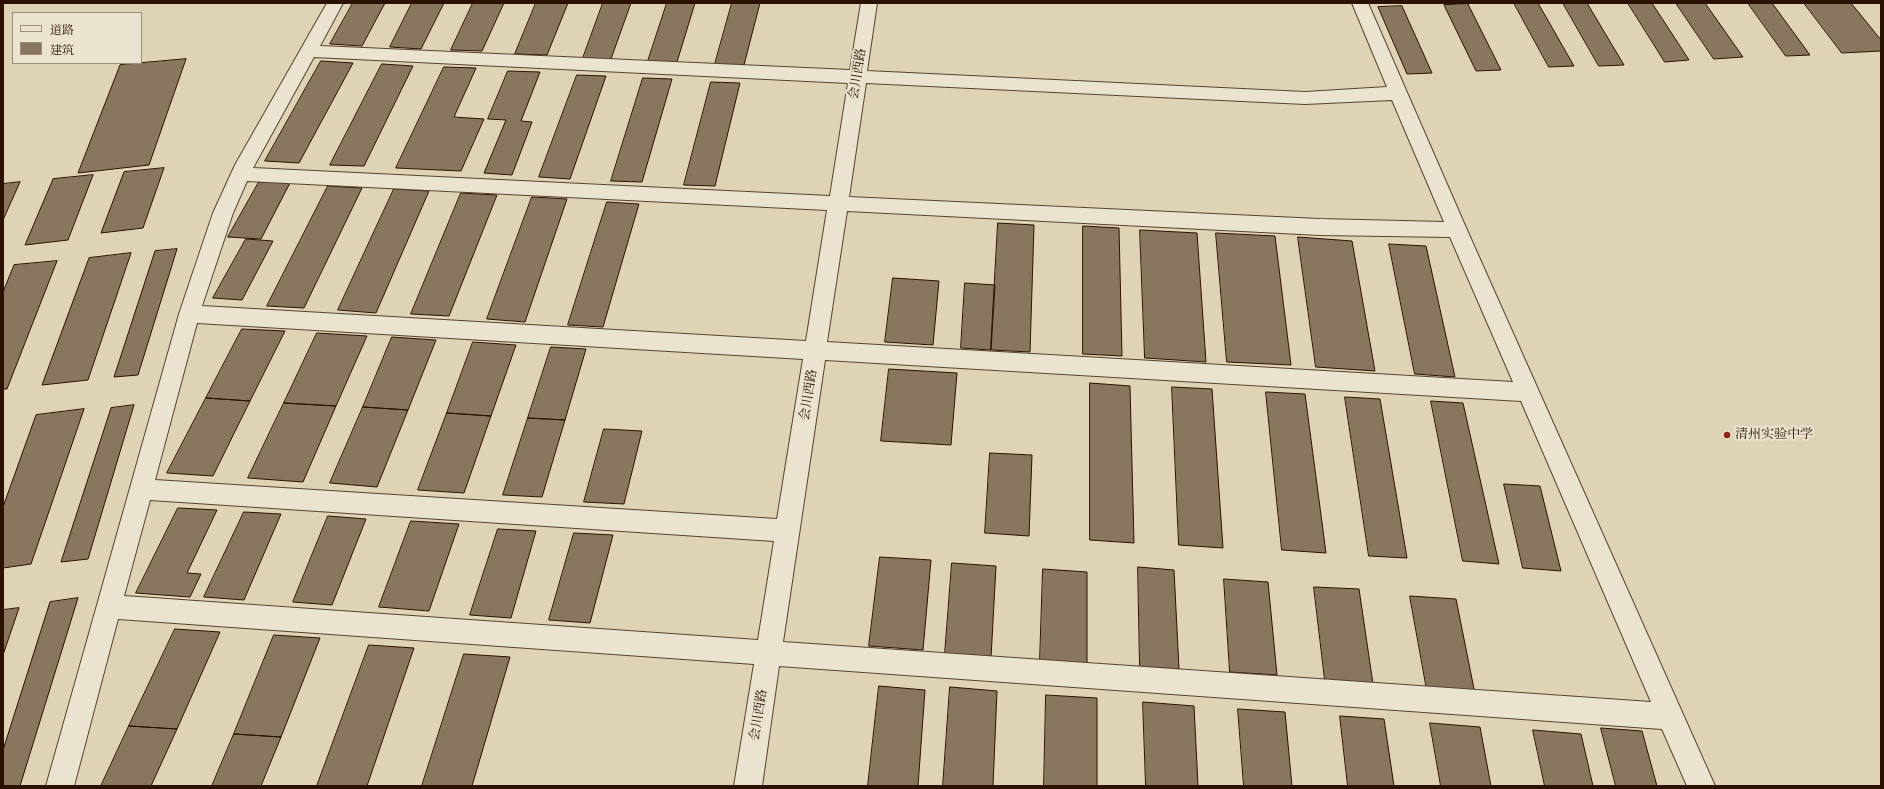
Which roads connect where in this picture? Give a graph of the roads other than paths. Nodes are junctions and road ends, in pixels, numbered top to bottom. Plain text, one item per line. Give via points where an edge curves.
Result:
1 (335, 3) edge
2 (869, 3) edge
3 (1360, 3) edge
4 (308, 51) junction
5 (858, 77) junction
6 (1398, 93) junction
7 (240, 174) junction
8 (838, 203) junction
9 (1457, 230) junction
10 (189, 314) junction
11 (815, 351) junction
12 (1529, 392) junction
13 (141, 489) junction
14 (788, 531) junction
15 (109, 607) junction
16 (769, 653) junction
17 (1670, 716) junction
18 (60, 786) edge
19 (748, 786) edge
20 (1701, 786) edge

1 - 4 street
2 - 5 street, 会川西路
3 - 6 street
4 - 5 street
4 - 7 street
5 - 6 street via 1305,98
5 - 8 street, 会川西路
6 - 9 street
7 - 8 street
7 - 10 street via 223,213
8 - 9 street via 1320,227
8 - 11 street, 会川西路
9 - 12 street
10 - 11 street
10 - 13 street
11 - 12 street
11 - 14 street, 会川西路
12 - 17 street
13 - 14 street
13 - 15 street
14 - 16 street, 会川西路
15 - 16 street
15 - 18 street
16 - 17 street
16 - 19 street, 会川西路
17 - 20 street

